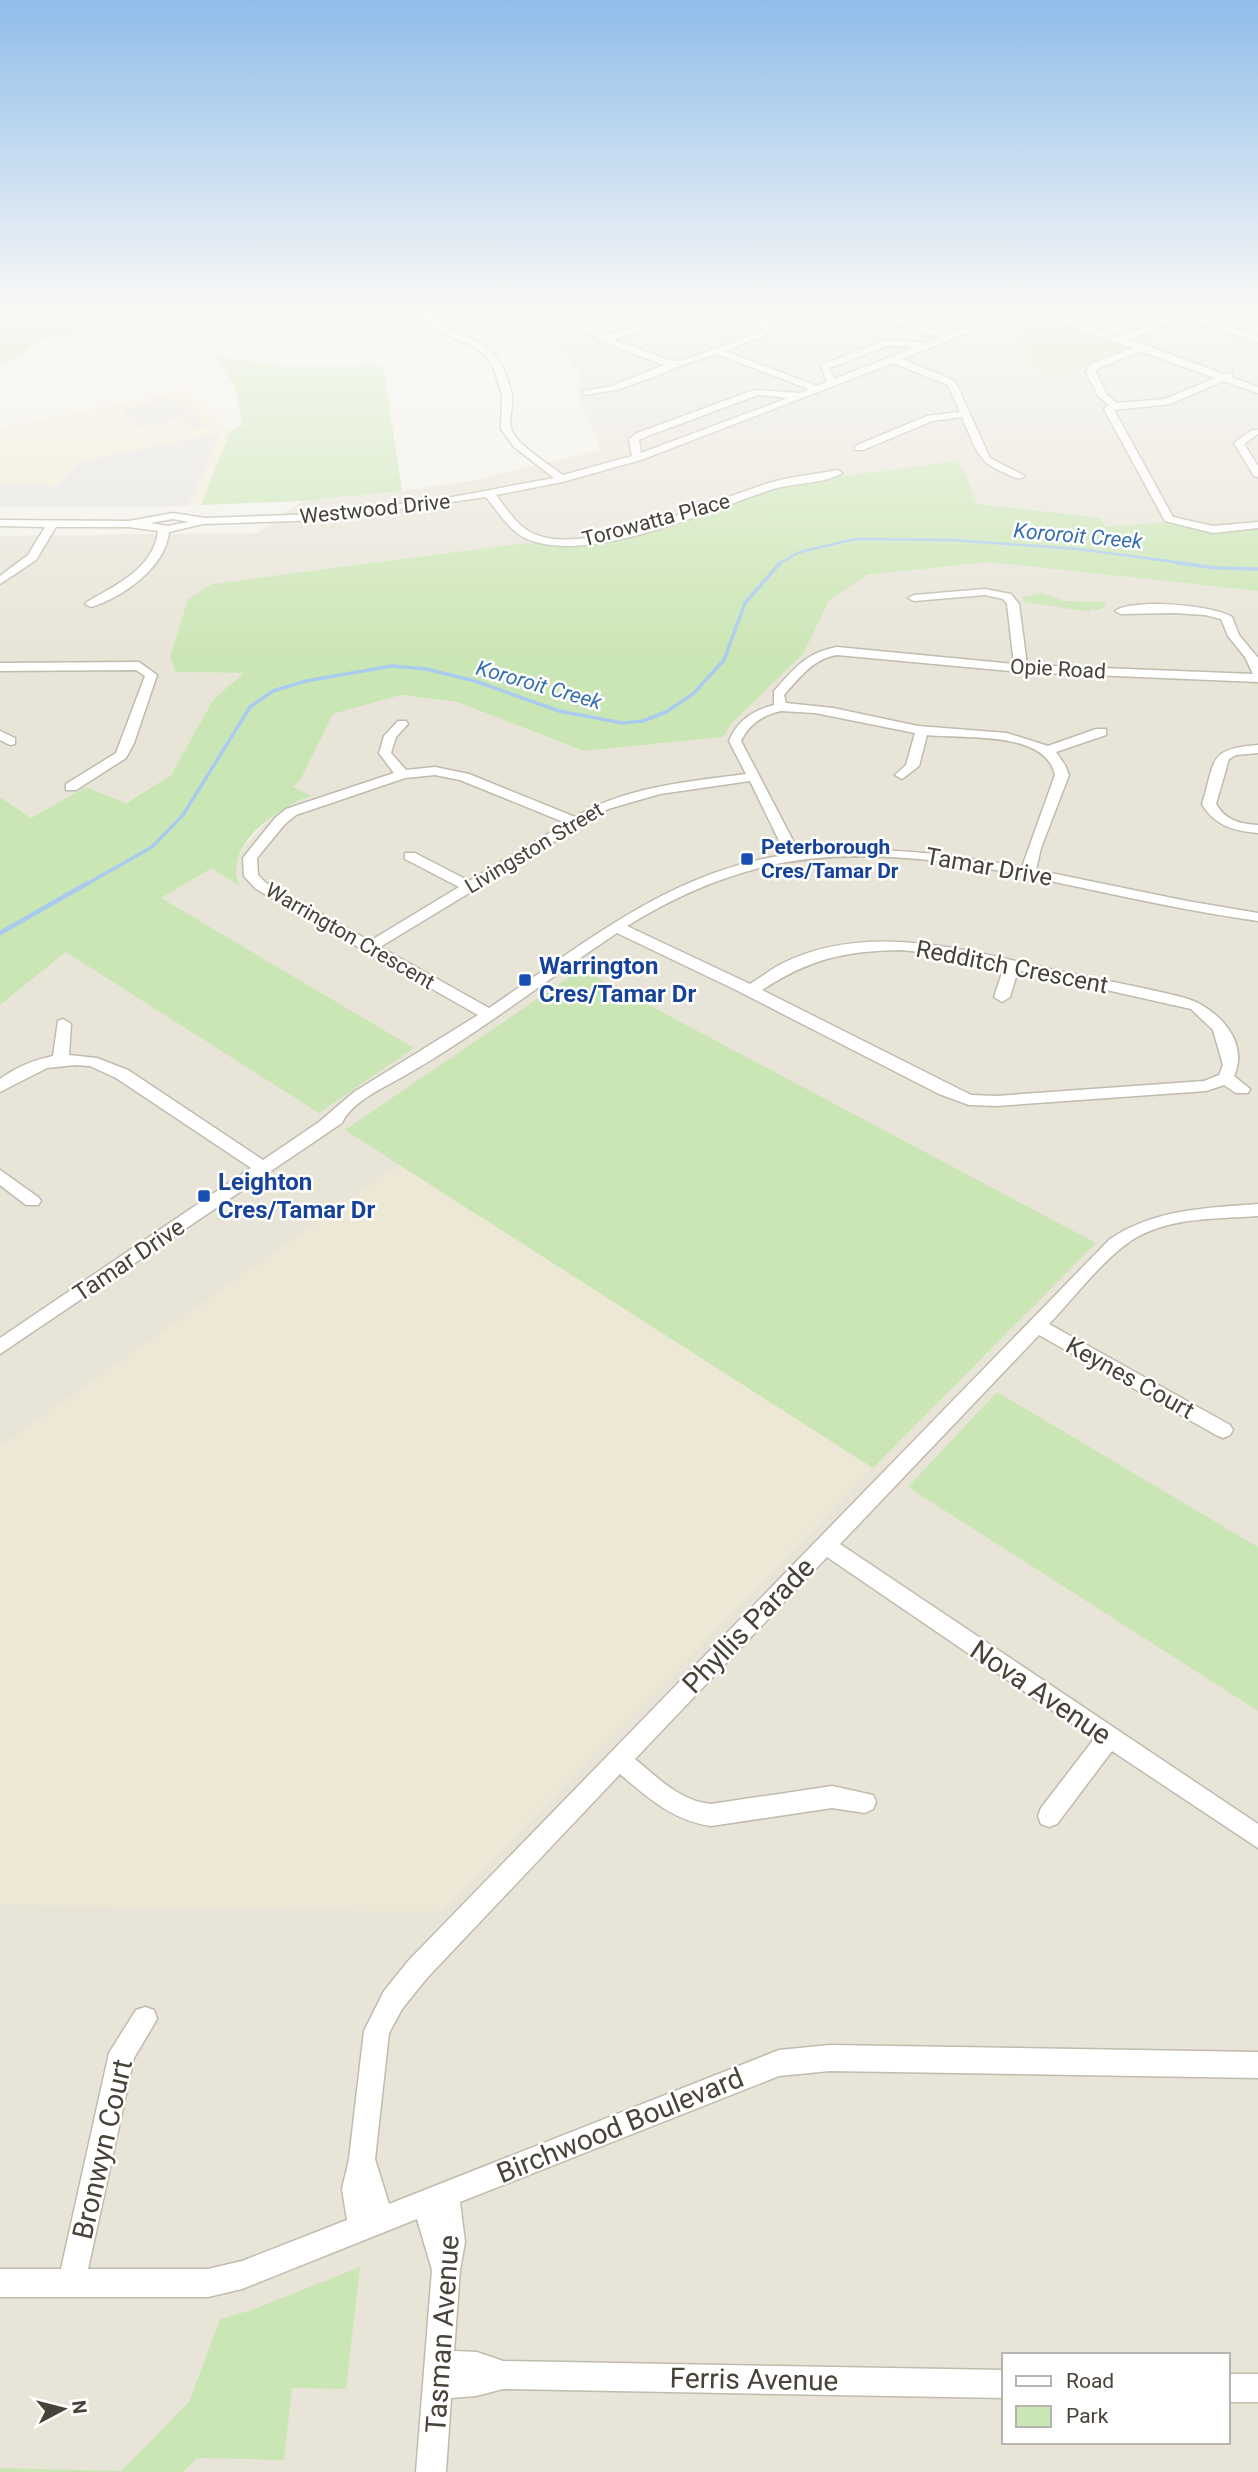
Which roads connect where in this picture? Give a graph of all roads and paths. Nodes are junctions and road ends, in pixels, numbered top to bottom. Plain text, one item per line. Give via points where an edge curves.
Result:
1 (495, 426) edge
2 (666, 426) edge
3 (722, 426) edge
4 (910, 426) edge
5 (970, 426) edge
6 (1118, 426) edge
7 (1255, 432) dead end
8 (859, 448) dead end
9 (637, 458) junction
10 (837, 473) dead end
11 (1258, 474) edge
12 (1020, 476) dead end
13 (558, 480) junction
14 (490, 495) junction
15 (0, 523) edge
16 (52, 524) junction
17 (1258, 525) edge
18 (169, 526) junction
19 (0, 581) edge
20 (914, 598) dead end
21 (91, 604) dead end
22 (1121, 611) dead end
23 (0, 667) edge
24 (1021, 668) junction
25 (1258, 672) edge
26 (1258, 678) edge
27 (781, 707) junction
28 (402, 724) dead end
29 (922, 731) junction
30 (1101, 732) dead end
31 (1258, 749) edge
32 (1046, 751) junction
33 (403, 774) junction
34 (902, 775) dead end
35 (753, 777) junction
36 (71, 787) dead end
37 (1218, 817) junction
38 (573, 821) junction
39 (1198, 822) dead end
40 (1258, 829) edge
41 (410, 856) dead end
42 (797, 856) junction
43 (1024, 872) junction
44 (468, 886) junction
45 (1258, 916) edge
46 (622, 925) junction
47 (369, 948) junction
48 (1012, 965) junction
49 (750, 991) junction
50 (1002, 997) dead end
51 (489, 1015) junction
52 (63, 1024) dead end
53 (61, 1060) junction
54 (1224, 1078) junction
55 (0, 1087) edge
56 (1242, 1089) dead end
57 (263, 1168) junction
58 (0, 1176) edge
59 (32, 1201) dead end
60 (1258, 1210) edge
61 (1036, 1325) junction
62 (0, 1347) edge
63 (1223, 1430) dead end
64 (825, 1545) junction
65 (1108, 1738) junction
66 (620, 1760) junction
67 (866, 1802) dead end
68 (1049, 1816) dead end
69 (1258, 1837) edge
70 (145, 2020) dead end
71 (1258, 2065) edge
72 (435, 2200) junction
73 (371, 2223) junction
74 (0, 2283) edge
75 (71, 2285) junction
76 (439, 2374) junction
77 (1002, 2384) edge
78 (1230, 2388) edge
79 (1258, 2388) edge
80 (431, 2472) edge

1 - 13 street via 497,436
2 - 9 street via 636,438
3 - 9 street, Westwood Drive
4 - 8 street
5 - 12 street via 993,466
6 - 17 street via 1168,519 1213,529
7 - 11 street via 1239,443
9 - 13 street, Westwood Drive
10 - 14 street, Torowatta Place via 774,485 688,515 600,538 561,542 527,535
13 - 14 street, Westwood Drive
14 - 18 street, Westwood Drive via 323,517
15 - 16 street, Westwood Drive
16 - 18 street, Westwood Drive
16 - 19 street via 31,561
18 - 21 street via 158,556
20 - 24 street via 1007,596 1013,604
22 - 25 street via 1149,608 1225,617
23 - 36 street via 126,666 151,675 121,755
24 - 26 street, Opie Road
24 - 27 street, Opie Road via 830,650 805,666 778,694
27 - 29 street via 810,708
27 - 35 street via 756,716 737,736 737,747
28 - 33 street via 390,736 385,753
29 - 32 street via 1006,737
29 - 34 street via 912,766
30 - 32 street
31 - 37 street via 1233,751 1221,761 1210,800
32 - 43 street via 1059,763 1062,775
33 - 38 street, Warrington Crescent via 454,774
33 - 47 street, Warrington Crescent via 291,812 255,850 248,864 251,876 261,886
35 - 38 street, Livingston Street via 639,794
35 - 42 street
37 - 39 street
37 - 40 street
38 - 44 street, Livingston Street
41 - 44 street
42 - 43 street, Tamar Drive via 903,853
42 - 46 street, Tamar Drive via 693,884
43 - 45 street, Tamar Drive
44 - 47 street, Livingston Street
46 - 49 street
46 - 51 street, Tamar Drive
47 - 51 street, Warrington Crescent
48 - 49 street, Redditch Crescent via 914,946 849,946 802,958
48 - 50 street
48 - 54 street, Redditch Crescent via 1196,1006 1220,1027 1231,1065
49 - 54 street via 969,1100 1195,1087
51 - 57 street, Tamar Drive
52 - 53 street
53 - 55 street via 26,1069
53 - 57 street via 110,1066
54 - 56 street
57 - 62 street, Tamar Drive
58 - 59 street
60 - 61 street, Phyllis Parade via 1173,1217 1138,1228 1116,1243
61 - 63 street, Keynes Court
61 - 64 street, Phyllis Parade
64 - 65 street, Nova Avenue
64 - 66 street, Phyllis Parade
65 - 68 street
65 - 69 street, Nova Avenue
66 - 67 street via 675,1804 697,1814 832,1797
66 - 73 street, Phyllis Parade via 393,2000 377,2031 355,2189
70 - 75 street, Bronwyn Court via 122,2053
71 - 72 street, Birchwood Boulevard via 803,2059 754,2071
72 - 73 street, Birchwood Boulevard
72 - 76 street, Tasman Avenue via 446,2270
73 - 75 street, Birchwood Boulevard via 278,2263 208,2283
74 - 75 street, Birchwood Boulevard
76 - 77 street, Ferris Avenue via 476,2382 503,2375
76 - 80 street, Tasman Avenue
78 - 79 street

